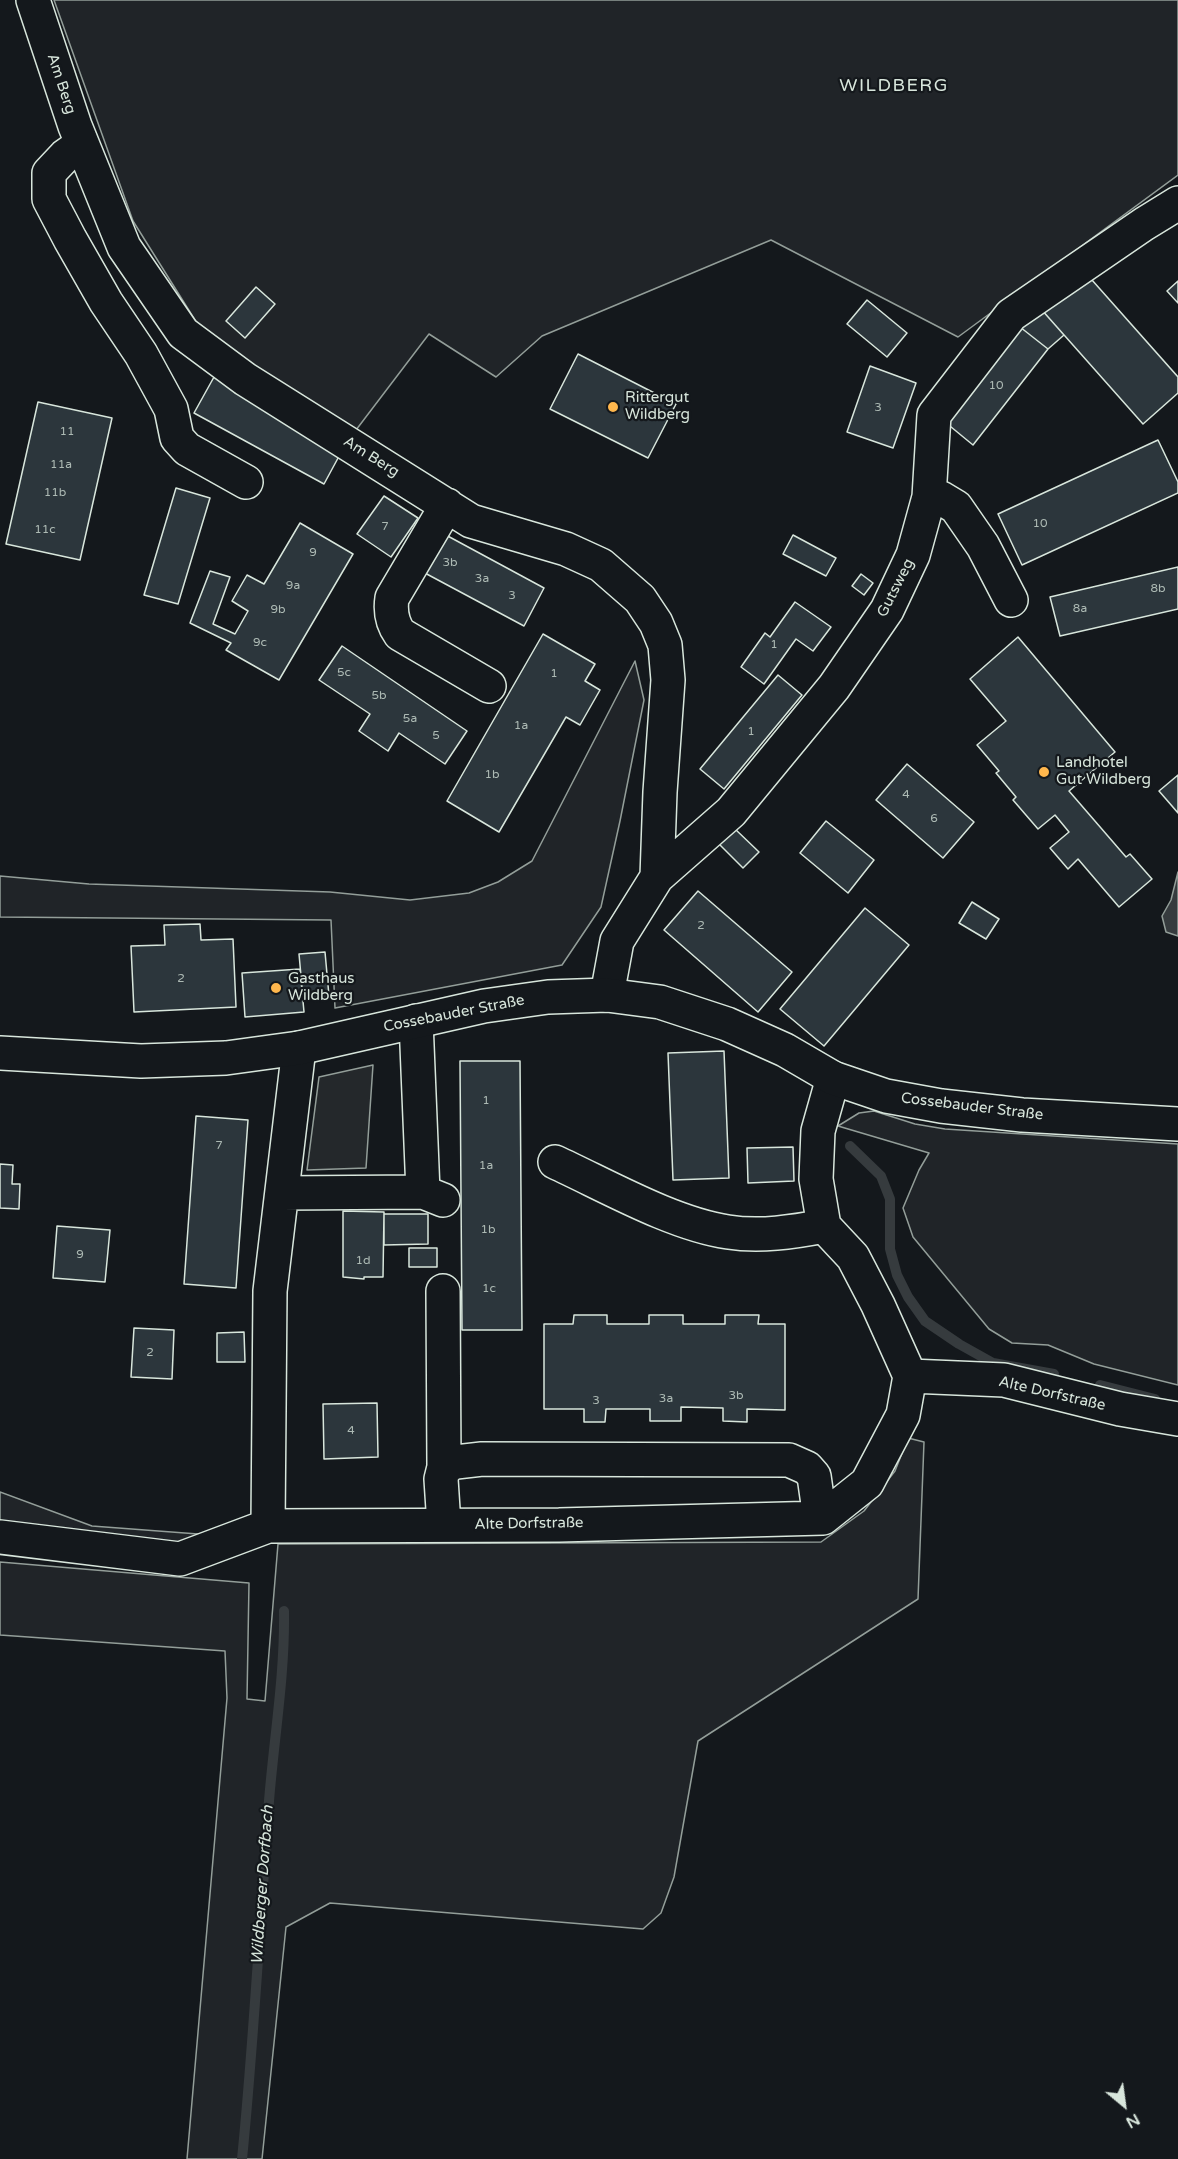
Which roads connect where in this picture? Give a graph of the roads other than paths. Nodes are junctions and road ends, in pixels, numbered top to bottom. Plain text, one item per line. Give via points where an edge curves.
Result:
1 (33, 0) edge
2 (82, 144) junction
3 (1178, 203) edge
4 (246, 482) dead end
5 (929, 497) junction
6 (447, 506) junction
7 (1011, 600) dead end
8 (489, 686) dead end
9 (657, 877) junction
10 (607, 995) junction
11 (416, 1021) junction
12 (299, 1048) junction
13 (0, 1053) edge
14 (833, 1078) junction
15 (1178, 1124) edge
16 (555, 1162) dead end
17 (282, 1193) junction
18 (824, 1226) junction
19 (443, 1291) dead end
20 (910, 1376) junction
21 (1178, 1419) edge
22 (444, 1467) junction
23 (820, 1518) junction
24 (444, 1525) junction
25 (268, 1526) junction
26 (0, 1537) edge

1 - 2 street, Am Berg
2 - 4 street via 49,173 49,199 171,409 177,438 187,449
2 - 6 street, Am Berg via 124,247 183,333 245,380
3 - 5 street, Gutsweg via 1011,315 934,414
5 - 7 street via 941,498 956,507 983,546
5 - 9 street, Gutsweg via 913,555 887,610 834,687 731,812
6 - 8 street via 392,598 394,626 400,634
6 - 9 street, Am Berg via 471,521 566,549 601,565 640,599 656,623 665,645 668,680
9 - 10 street, Gutsweg via 617,941
10 - 11 street, Cossebauder Straße via 548,997
10 - 14 street, Cossebauder Straße via 660,1002 727,1024 785,1050
11 - 12 street, Cossebauder Straße
11 - 17 street via 433,1196
12 - 13 street, Cossebauder Straße via 226,1058 141,1061
12 - 17 street
14 - 15 street, Cossebauder Straße via 886,1096 941,1106
14 - 18 street via 818,1131 816,1179
16 - 18 street via 681,1220 729,1233 788,1233
17 - 25 street via 270,1291
18 - 20 street via 853,1257
19 - 22 street
20 - 21 street, Alte Dorfstraße via 1004,1380
20 - 23 street via 903,1415 867,1484
22 - 23 street via 482,1459 789,1460 814,1476
22 - 24 street
23 - 24 street, Alte Dorfstraße
24 - 25 street, Alte Dorfstraße
25 - 26 street via 180,1559

